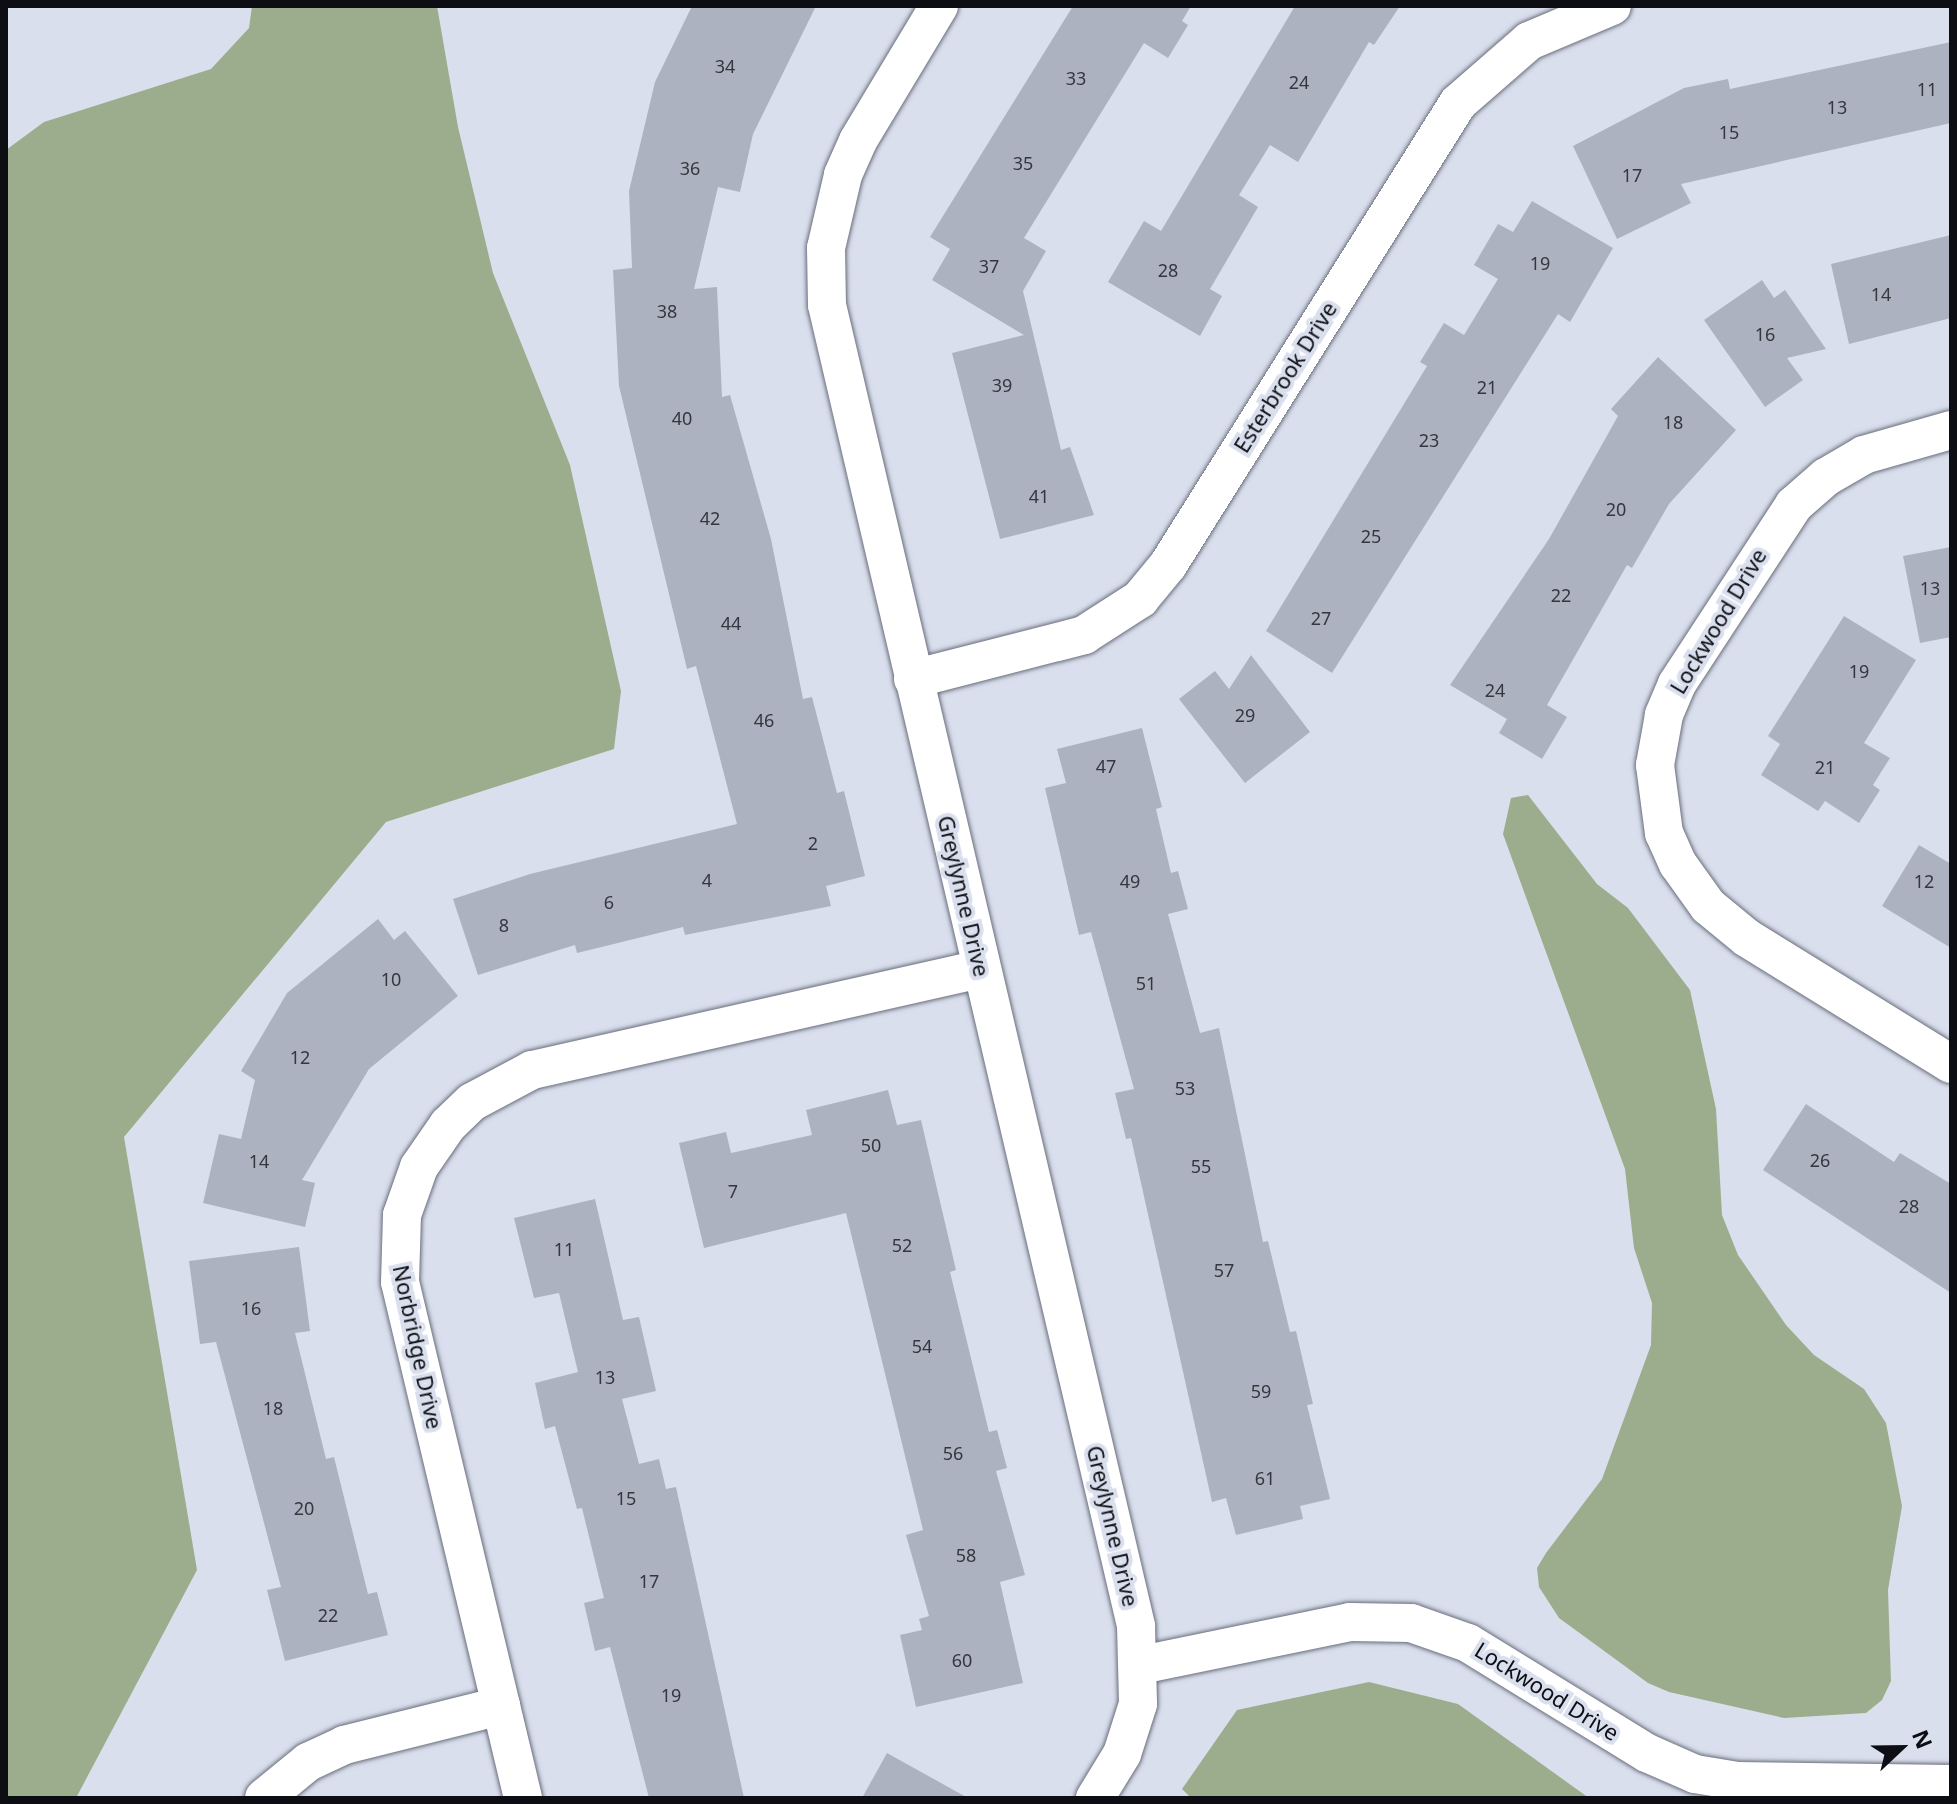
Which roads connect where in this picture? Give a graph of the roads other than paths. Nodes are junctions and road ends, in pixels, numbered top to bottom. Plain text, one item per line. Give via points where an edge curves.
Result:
1 (939, 6) edge
2 (1612, 6) edge
3 (1951, 430) edge
4 (913, 679) junction
5 (981, 969) junction
6 (1951, 1064) edge
7 (1141, 1665) junction
8 (501, 1706) junction
9 (1951, 1784) edge
10 (264, 1798) edge
11 (523, 1798) edge
12 (1095, 1798) edge

1 - 4 street, Greylynne Drive via 850,158 832,211 825,267 829,323
2 - 4 street, Esterbrook Drive via 1529,41 1458,103 1168,565 1140,599 1105,626 1074,638
3 - 6 street, Lockwood Drive via 1864,455 1826,477 1794,505 1677,684 1662,723 1655,765 1664,833 1678,864 1708,906 1747,938
4 - 5 street, Greylynne Drive
5 - 7 street, Greylynne Drive
5 - 8 street, Norbridge Drive via 532,1070 472,1102 427,1152 402,1215 400,1282
7 - 9 street, Lockwood Drive via 1350,1622 1411,1623 1468,1643 1678,1769 1737,1781
7 - 12 street, Greylynne Drive via 1132,1730
8 - 10 street via 344,1745 308,1762
8 - 11 street, Norbridge Drive

